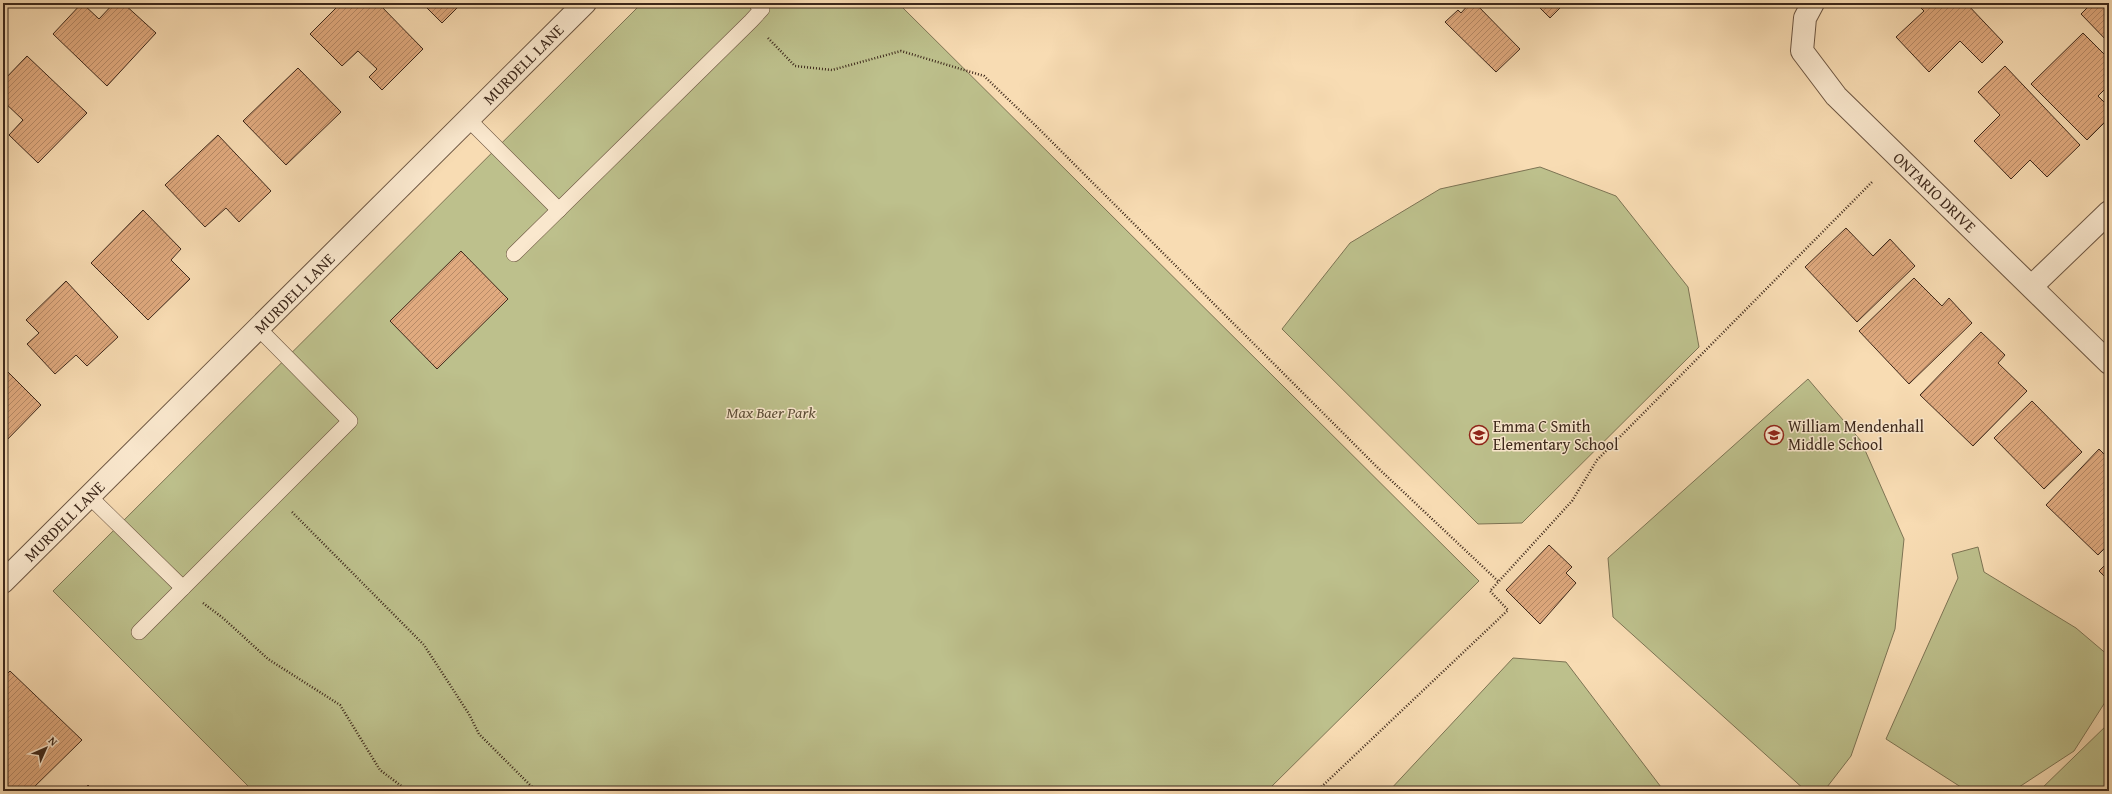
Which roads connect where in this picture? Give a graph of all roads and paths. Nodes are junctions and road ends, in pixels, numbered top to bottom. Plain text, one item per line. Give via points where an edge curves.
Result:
1 (585, 3) edge
2 (1812, 3) edge
3 (762, 5) edge
4 (751, 21) junction
5 (468, 119) junction
6 (1873, 181) dead end
7 (558, 210) junction
8 (2109, 212) edge
9 (514, 254) dead end
10 (2032, 286) junction
11 (258, 328) junction
12 (2109, 364) edge
13 (89, 496) junction
14 (276, 496) junction
15 (3, 582) edge
16 (1499, 582) junction
17 (183, 588) junction
18 (139, 632) dead end
19 (408, 791) edge
20 (536, 791) edge
21 (1316, 791) edge

1 - 5 street, MURDELL LANE
2 - 10 street, ONTARIO DRIVE via 1805,18 1802,51 1836,96
3 - 4 lane
4 - 7 lane
4 - 16 path via 796,66 832,70 901,51 984,76 1378,468
5 - 7 lane
5 - 11 street, MURDELL LANE
6 - 16 path via 1597,460 1572,501
7 - 9 lane
8 - 10 street
10 - 12 street, ONTARIO DRIVE
11 - 13 street, MURDELL LANE
11 - 14 lane via 350,421
13 - 15 street, MURDELL LANE
13 - 17 lane
14 - 17 lane
14 - 20 path via 424,645 469,714 479,734
16 - 21 path via 1490,591 1508,610
17 - 18 lane
17 - 19 path via 223,618 268,659 340,705 380,770

